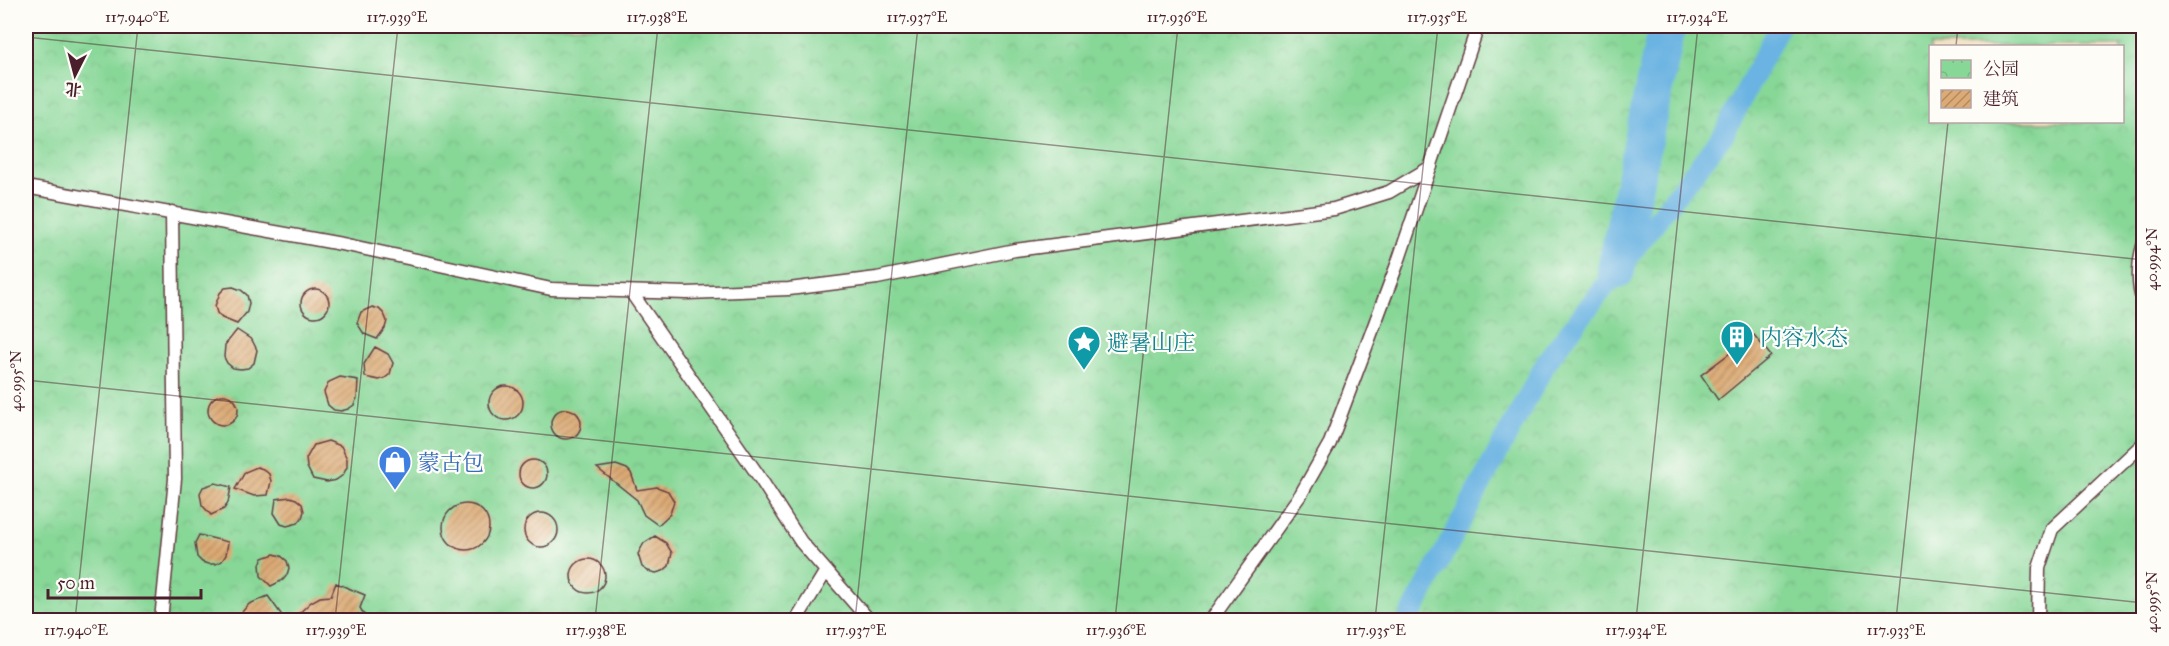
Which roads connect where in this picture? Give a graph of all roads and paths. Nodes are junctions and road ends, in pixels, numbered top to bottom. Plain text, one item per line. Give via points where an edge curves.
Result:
1 (1478, 26) edge
2 (1431, 167) junction
3 (26, 187) edge
4 (172, 212) junction
5 (2144, 242) edge
6 (631, 292) junction
7 (2144, 305) edge
8 (2144, 443) edge
9 (826, 571) junction
10 (161, 621) edge
11 (796, 621) edge
12 (869, 621) edge
13 (1210, 621) edge
14 (2038, 621) edge

1 - 2 lane
2 - 6 lane via 1389,192 1334,209 1015,250 877,278 789,289
2 - 13 lane via 1330,443 1301,494
3 - 4 lane
4 - 6 lane via 551,289
4 - 10 lane via 175,479
5 - 7 lane via 2139,292
6 - 9 lane via 801,542
8 - 14 lane via 2052,530 2039,568
9 - 11 lane
9 - 12 lane

